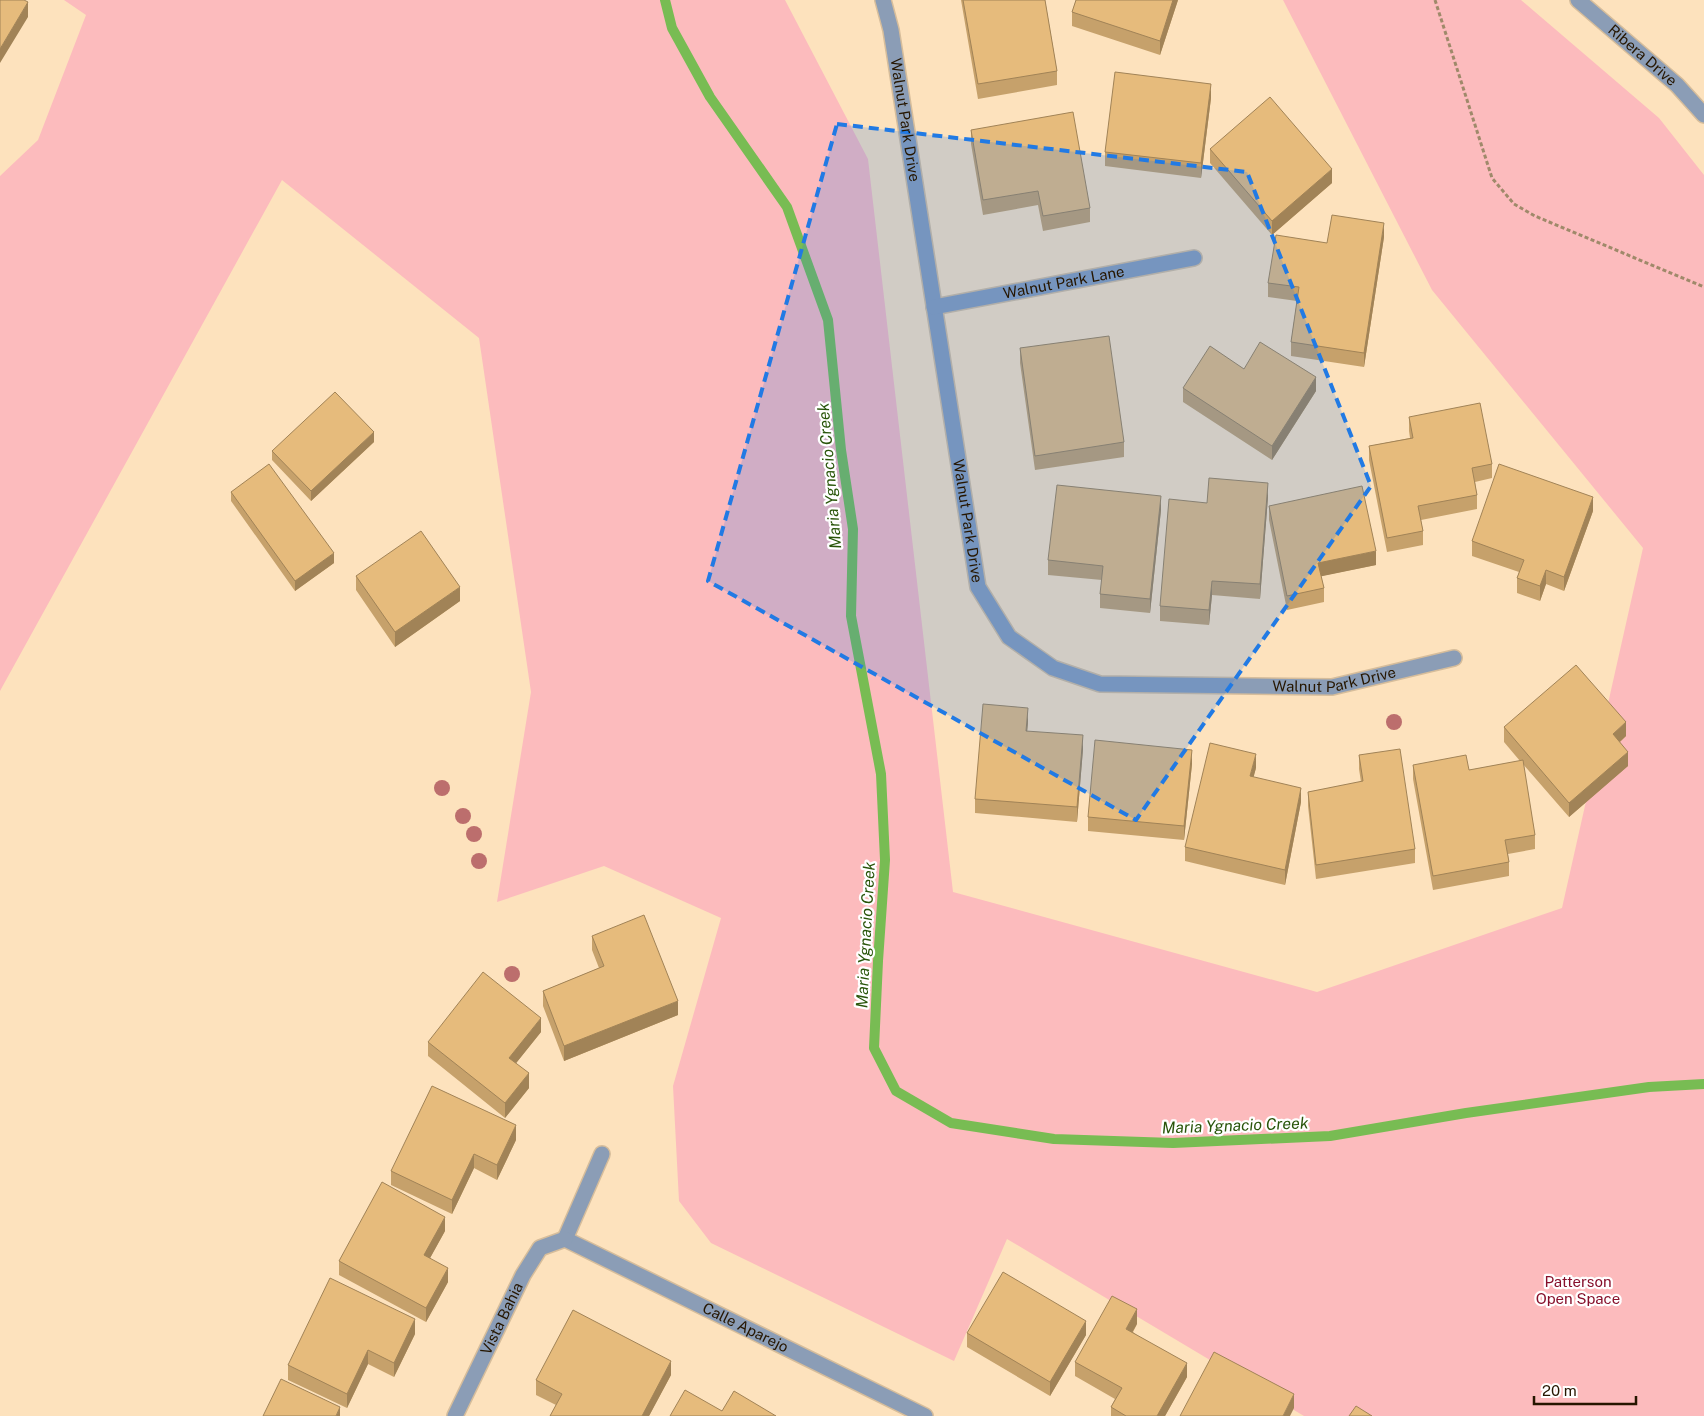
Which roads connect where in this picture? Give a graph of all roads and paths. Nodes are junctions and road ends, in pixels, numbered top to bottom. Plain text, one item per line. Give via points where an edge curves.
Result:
1 (883, 0) edge
2 (1434, 0) edge
3 (1578, 0) edge
4 (1704, 115) edge
5 (1194, 258) dead end
6 (1704, 287) edge
7 (934, 307) junction
8 (1454, 658) dead end
9 (602, 1154) dead end
10 (565, 1239) junction
11 (455, 1416) edge
12 (925, 1416) edge

1 - 7 street, Walnut Park Drive via 892,30
2 - 6 path via 1492,178 1514,204 1535,216
3 - 4 street, Ribera Drive via 1677,84
5 - 7 street, Walnut Park Lane
7 - 8 street, Walnut Park Drive via 978,587 1009,637 1052,668 1100,684 1332,687
9 - 10 street
10 - 11 street, Vista Bahia via 540,1248 527,1268
10 - 12 street, Calle Aparejo

